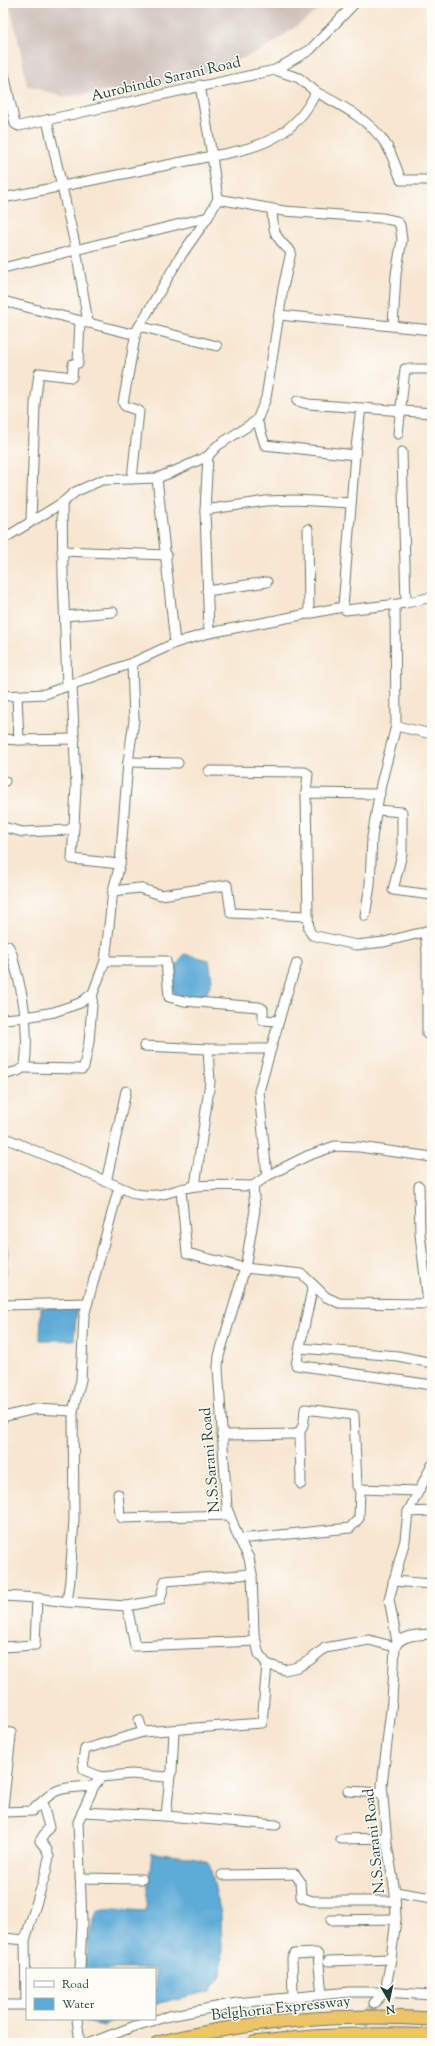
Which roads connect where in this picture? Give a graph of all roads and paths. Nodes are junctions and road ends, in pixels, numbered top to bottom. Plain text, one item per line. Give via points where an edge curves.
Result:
1 (355, 3) edge
2 (3, 69) edge
3 (275, 70) junction
4 (200, 85) junction
5 (316, 92) junction
6 (47, 120) junction
7 (212, 156) junction
8 (432, 180) edge
9 (61, 187) junction
10 (3, 198) edge
11 (218, 199) junction
12 (272, 210) junction
13 (208, 217) junction
14 (76, 249) junction
15 (3, 268) edge
16 (3, 301) edge
17 (279, 315) junction
18 (84, 322) junction
19 (393, 326) junction
20 (138, 329) junction
21 (432, 330) edge
22 (217, 346) dead end
23 (432, 369) edge
24 (297, 401) dead end
25 (361, 408) junction
26 (401, 410) junction
27 (432, 412) edge
28 (257, 420) junction
29 (398, 434) dead end
30 (402, 452) dead end
31 (355, 455) junction
32 (208, 456) junction
33 (157, 478) junction
34 (132, 479) junction
35 (62, 503) junction
36 (351, 503) junction
37 (205, 510) junction
38 (31, 521) junction
39 (308, 530) dead end
40 (3, 539) edge
41 (62, 552) junction
42 (167, 555) junction
43 (267, 582) dead end
44 (207, 591) junction
45 (432, 597) edge
46 (406, 603) junction
47 (395, 604) junction
48 (343, 607) junction
49 (113, 612) dead end
50 (309, 614) junction
51 (65, 616) junction
52 (209, 633) junction
53 (175, 643) junction
54 (132, 663) junction
55 (70, 685) junction
56 (3, 696) edge
57 (17, 697) junction
58 (396, 726) junction
59 (432, 734) edge
60 (3, 739) edge
61 (75, 739) junction
62 (19, 740) junction
63 (128, 762) junction
64 (178, 763) dead end
65 (209, 772) dead end
66 (306, 793) junction
67 (380, 794) junction
68 (378, 810) junction
69 (74, 826) junction
70 (3, 827) edge
71 (120, 864) junction
72 (113, 891) junction
73 (432, 895) edge
74 (308, 916) junction
75 (365, 916) dead end
76 (429, 931) edge
77 (3, 945) edge
78 (105, 961) junction
79 (297, 962) dead end
80 (93, 993) junction
81 (26, 1017) junction
82 (3, 1019) edge
83 (279, 1021) junction
84 (427, 1034) dead end
85 (144, 1046) dead end
86 (271, 1049) junction
87 (208, 1050) junction
88 (22, 1068) junction
89 (3, 1075) edge
90 (126, 1091) dead end
91 (3, 1137) edge
92 (432, 1157) edge
93 (267, 1176) junction
94 (106, 1182) junction
95 (195, 1186) junction
96 (253, 1186) junction
97 (419, 1186) dead end
98 (119, 1187) junction
99 (181, 1190) junction
100 (245, 1268) junction
101 (314, 1285) junction
102 (86, 1303) junction
103 (430, 1303) edge
104 (3, 1305) edge
105 (300, 1348) junction
106 (432, 1363) edge
107 (432, 1385) edge
108 (73, 1411) junction
109 (3, 1417) edge
110 (300, 1433) junction
111 (222, 1435) junction
112 (432, 1465) edge
113 (301, 1484) dead end
114 (360, 1489) junction
115 (418, 1491) junction
116 (118, 1494) dead end
117 (432, 1511) edge
118 (408, 1512) junction
119 (229, 1515) junction
120 (239, 1539) junction
121 (252, 1574) junction
122 (393, 1581) junction
123 (432, 1584) edge
124 (3, 1596) edge
125 (37, 1598) junction
126 (67, 1602) junction
127 (127, 1606) junction
128 (432, 1634) edge
129 (256, 1641) junction
130 (396, 1645) junction
131 (3, 1647) edge
132 (267, 1664) junction
133 (139, 1720) dead end
134 (174, 1730) junction
135 (3, 1732) edge
136 (143, 1732) junction
137 (170, 1775) junction
138 (101, 1777) junction
139 (94, 1786) junction
140 (348, 1791) dead end
141 (383, 1793) junction
142 (42, 1802) junction
143 (3, 1807) edge
144 (3, 1812) edge
145 (82, 1812) junction
146 (166, 1816) junction
147 (276, 1825) dead end
148 (387, 1838) junction
149 (341, 1839) dead end
150 (222, 1875) dead end
151 (80, 1878) junction
152 (142, 1879) dead end
153 (395, 1896) junction
154 (432, 1898) edge
155 (396, 1919) junction
156 (331, 1920) dead end
157 (3, 1938) edge
158 (25, 1940) junction
159 (391, 1959) junction
160 (328, 1961) dead end
161 (80, 1968) edge
162 (26, 1971) edge
163 (385, 1992) junction
164 (322, 1995) junction
165 (432, 1995) edge
166 (293, 1998) junction
167 (374, 2003) tunnel mouth
168 (3, 2005) edge
169 (26, 2005) edge
170 (432, 2019) edge
171 (77, 2020) edge
172 (155, 2020) edge
173 (156, 2020) edge
174 (432, 2036) edge
175 (80, 2043) edge
176 (90, 2043) edge
177 (158, 2043) edge
178 (254, 2043) edge

1 - 3 street, Aurobindo Sarani Road via 310,50
2 - 6 street, Aurobindo Sarani Road via 14,124 19,126
3 - 4 street, Aurobindo Sarani Road
3 - 5 street via 299,78
4 - 6 street, Aurobindo Sarani Road
4 - 7 street
5 - 7 street via 309,108 290,129 273,140
5 - 8 street via 338,103 369,125 386,145 401,180
6 - 9 street
7 - 9 street
7 - 11 street
9 - 10 street
9 - 14 street
11 - 12 street
11 - 13 street
12 - 17 street via 273,230 290,252
12 - 19 street via 396,221 400,225 402,240 396,274
13 - 14 street
13 - 20 street via 180,257
14 - 15 street
14 - 18 street
16 - 18 street
17 - 19 street
17 - 28 street via 266,398
18 - 20 street via 128,333
18 - 38 street via 78,363 73,364 72,377 39,373
19 - 21 street
20 - 22 street
20 - 34 street via 123,403 140,411
23 - 26 street via 405,369
24 - 25 street
25 - 26 street
25 - 31 street
26 - 27 street
26 - 29 street
28 - 31 street via 265,445
28 - 32 street via 217,446
30 - 46 street
31 - 36 street
32 - 33 street
32 - 37 street
33 - 34 street
33 - 42 street
34 - 35 street via 102,480 75,492
35 - 38 street
35 - 41 street
36 - 37 street via 266,501
36 - 48 street
37 - 44 street
38 - 40 street
39 - 50 street
41 - 42 street
41 - 51 street
42 - 53 street
43 - 44 street
44 - 52 street
45 - 46 street
46 - 47 street
47 - 48 street via 346,610
47 - 58 street
48 - 50 street
49 - 51 street
50 - 52 street
51 - 55 street
52 - 53 street
53 - 54 street
54 - 55 street
54 - 63 street via 134,720
55 - 57 street via 45,694
55 - 61 street
56 - 57 street
57 - 62 street
58 - 59 street
58 - 67 street
60 - 62 street
61 - 62 street
61 - 69 street
63 - 64 street
63 - 71 street
65 - 66 street via 305,772 308,774
66 - 67 street
66 - 74 street
67 - 68 street
68 - 73 street via 402,812 402,854 393,890
68 - 75 street via 372,837 370,885
69 - 70 street via 69,830 23,832
69 - 71 street via 72,859
71 - 72 street
72 - 74 street via 139,888 161,895 227,884 231,913
72 - 78 street
74 - 76 street via 309,930 312,934 356,945 384,942
76 - 84 street
77 - 81 street via 8,946 11,951
78 - 80 street
78 - 83 street via 166,960 168,997 184,1001 259,1006 263,1009 263,1020
79 - 83 street
80 - 81 street via 80,1003 54,1012
80 - 88 street via 84,1068
81 - 82 street
81 - 88 street via 25,1061
83 - 86 street
85 - 87 street
86 - 87 street
86 - 93 street via 259,1091
87 - 95 street via 210,1082
88 - 89 street
90 - 94 street
91 - 94 street
92 - 93 street via 335,1146 306,1156
93 - 96 street
94 - 98 street
95 - 96 street
95 - 99 street
96 - 100 street, N.S.Sarani Road via 255,1210
97 - 103 street via 420,1234
98 - 99 street via 150,1196
98 - 102 street
99 - 100 street via 187,1253
100 - 101 street via 302,1274
100 - 111 street, N.S.Sarani Road via 219,1356
101 - 103 street via 326,1297 339,1303
101 - 105 street
102 - 104 street
102 - 108 street via 81,1380
105 - 106 street via 398,1356
105 - 107 street via 296,1365
108 - 109 street via 34,1409
108 - 126 street via 74,1519
110 - 111 street
110 - 113 street
110 - 114 street via 305,1409 354,1415 357,1486
111 - 119 street, N.S.Sarani Road
112 - 115 street, N.S.Sarani Road
114 - 115 street
114 - 120 street via 359,1518 350,1528
115 - 118 street, N.S.Sarani Road
116 - 119 street via 122,1518
117 - 118 street
118 - 122 street, N.S.Sarani Road via 405,1540
119 - 120 street, N.S.Sarani Road
120 - 121 street, N.S.Sarani Road via 249,1558
121 - 127 street via 165,1581 160,1600
121 - 129 street, N.S.Sarani Road
122 - 123 street
122 - 130 street, N.S.Sarani Road via 388,1599
124 - 125 street
125 - 126 street
125 - 131 street via 35,1645
126 - 127 street
127 - 129 street via 135,1646
128 - 130 street via 410,1637
129 - 132 street, N.S.Sarani Road via 259,1654
130 - 132 street via 369,1640 325,1648 298,1667 285,1670
130 - 141 street, N.S.Sarani Road
132 - 134 street via 262,1723
133 - 136 street
134 - 136 street
134 - 137 street
135 - 143 street via 11,1733 11,1736
136 - 138 street via 85,1749 84,1770
137 - 138 street via 166,1777 130,1774
137 - 146 street
138 - 139 street
139 - 142 street via 61,1788
139 - 145 street
140 - 141 street
141 - 148 street, N.S.Sarani Road
142 - 144 street via 32,1811
142 - 158 street via 49,1827 40,1841 49,1857
145 - 146 street
145 - 151 street via 78,1822
146 - 147 street
148 - 149 street
148 - 153 street, N.S.Sarani Road
150 - 153 street via 295,1874 300,1881 301,1897 312,1901
151 - 152 street
151 - 161 street
153 - 154 street
153 - 155 street, N.S.Sarani Road
155 - 156 street
155 - 159 street, N.S.Sarani Road
157 - 158 street
158 - 162 street
159 - 160 street
159 - 163 street, N.S.Sarani Road
163 - 164 street
163 - 165 street
163 - 167 street
164 - 166 street
164 - 166 street via 318,1955 294,1954
166 - 173 street via 237,2003
168 - 169 street
170 - 177 highway, Belghoria Expressway via 360,2017 310,2020 195,2034
171 - 175 street
172 - 176 street
174 - 178 highway, Belghoria Expressway via 377,2033

